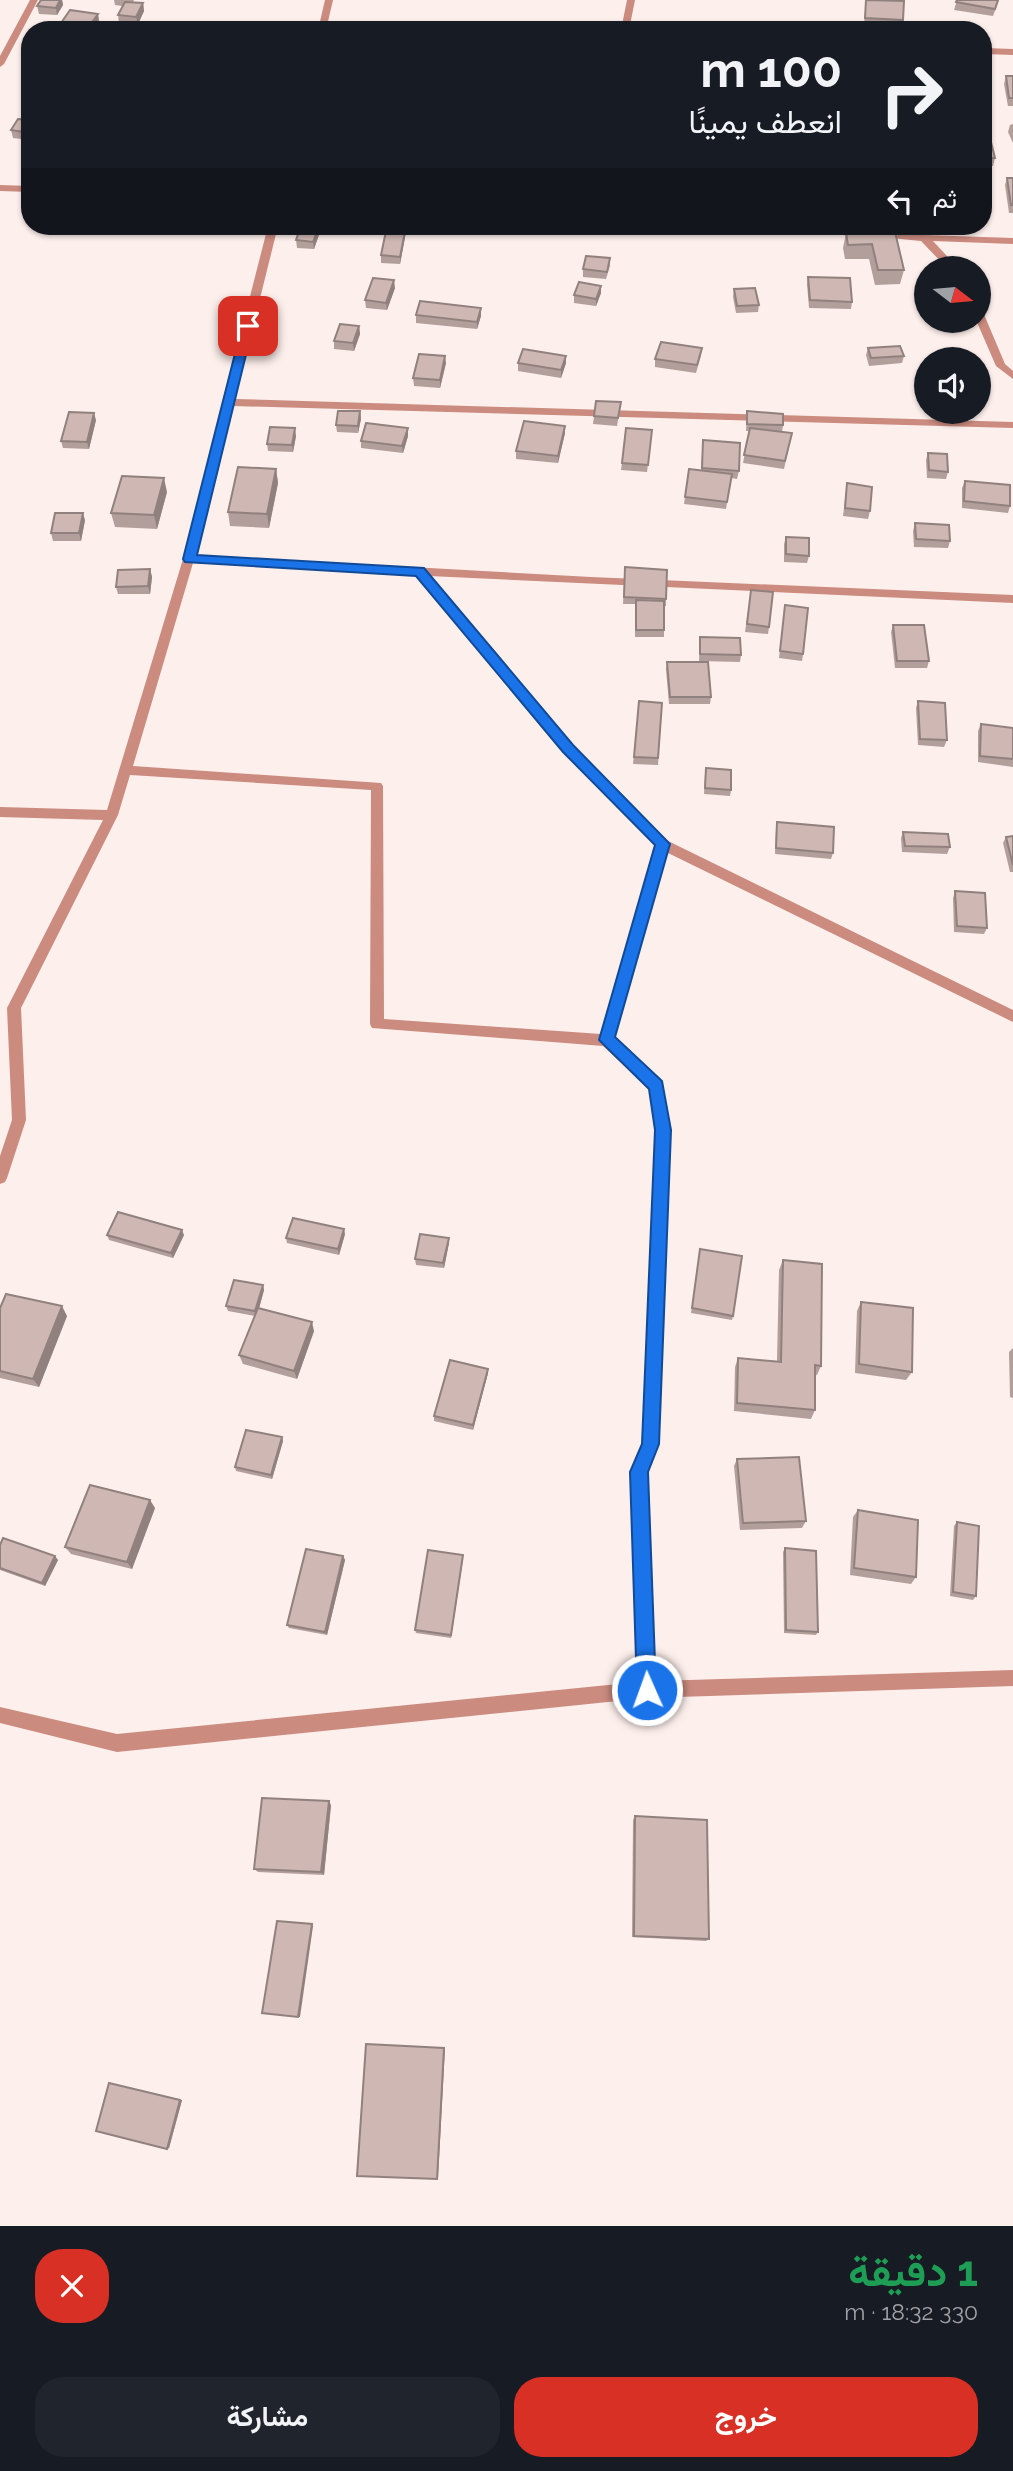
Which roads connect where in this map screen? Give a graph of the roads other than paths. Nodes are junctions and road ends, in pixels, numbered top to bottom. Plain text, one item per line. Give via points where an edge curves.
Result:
1 (34, 0) edge
2 (329, 0) edge
3 (631, 0) edge
4 (23, 21) edge
5 (324, 21) edge
6 (627, 21) edge
7 (21, 24) edge
8 (992, 51) edge
9 (1013, 52) edge
10 (0, 64) edge
11 (0, 188) edge
12 (21, 189) edge
13 (271, 235) edge
14 (892, 235) edge
15 (924, 238) junction
16 (1013, 241) edge
17 (941, 256) edge
18 (987, 333) edge
19 (1013, 376) edge
20 (229, 402) junction
21 (1013, 425) edge
22 (190, 559) junction
23 (419, 572) junction
24 (1013, 599) edge
25 (126, 770) junction
26 (0, 812) edge
27 (112, 815) junction
28 (662, 844) junction
29 (1013, 1016) edge
30 (606, 1040) junction
31 (0, 1178) edge
32 (1013, 1678) edge
33 (647, 1690) junction
34 (0, 1714) edge

1 - 4 street
2 - 5 street
3 - 6 street
7 - 10 street
8 - 9 street
11 - 12 street
13 - 20 street
14 - 15 street
15 - 16 street
15 - 17 street
18 - 19 street via 1001,366
20 - 21 street
20 - 22 street
22 - 23 street
22 - 25 street
23 - 24 street
23 - 28 street via 568,748
25 - 27 street
25 - 30 street via 377,786 377,1024
26 - 27 street
27 - 31 street via 14,1008 19,1120
28 - 29 street
28 - 30 street
30 - 33 street via 656,1086 663,1130 650,1444 639,1472
32 - 33 street
33 - 34 street via 117,1743

